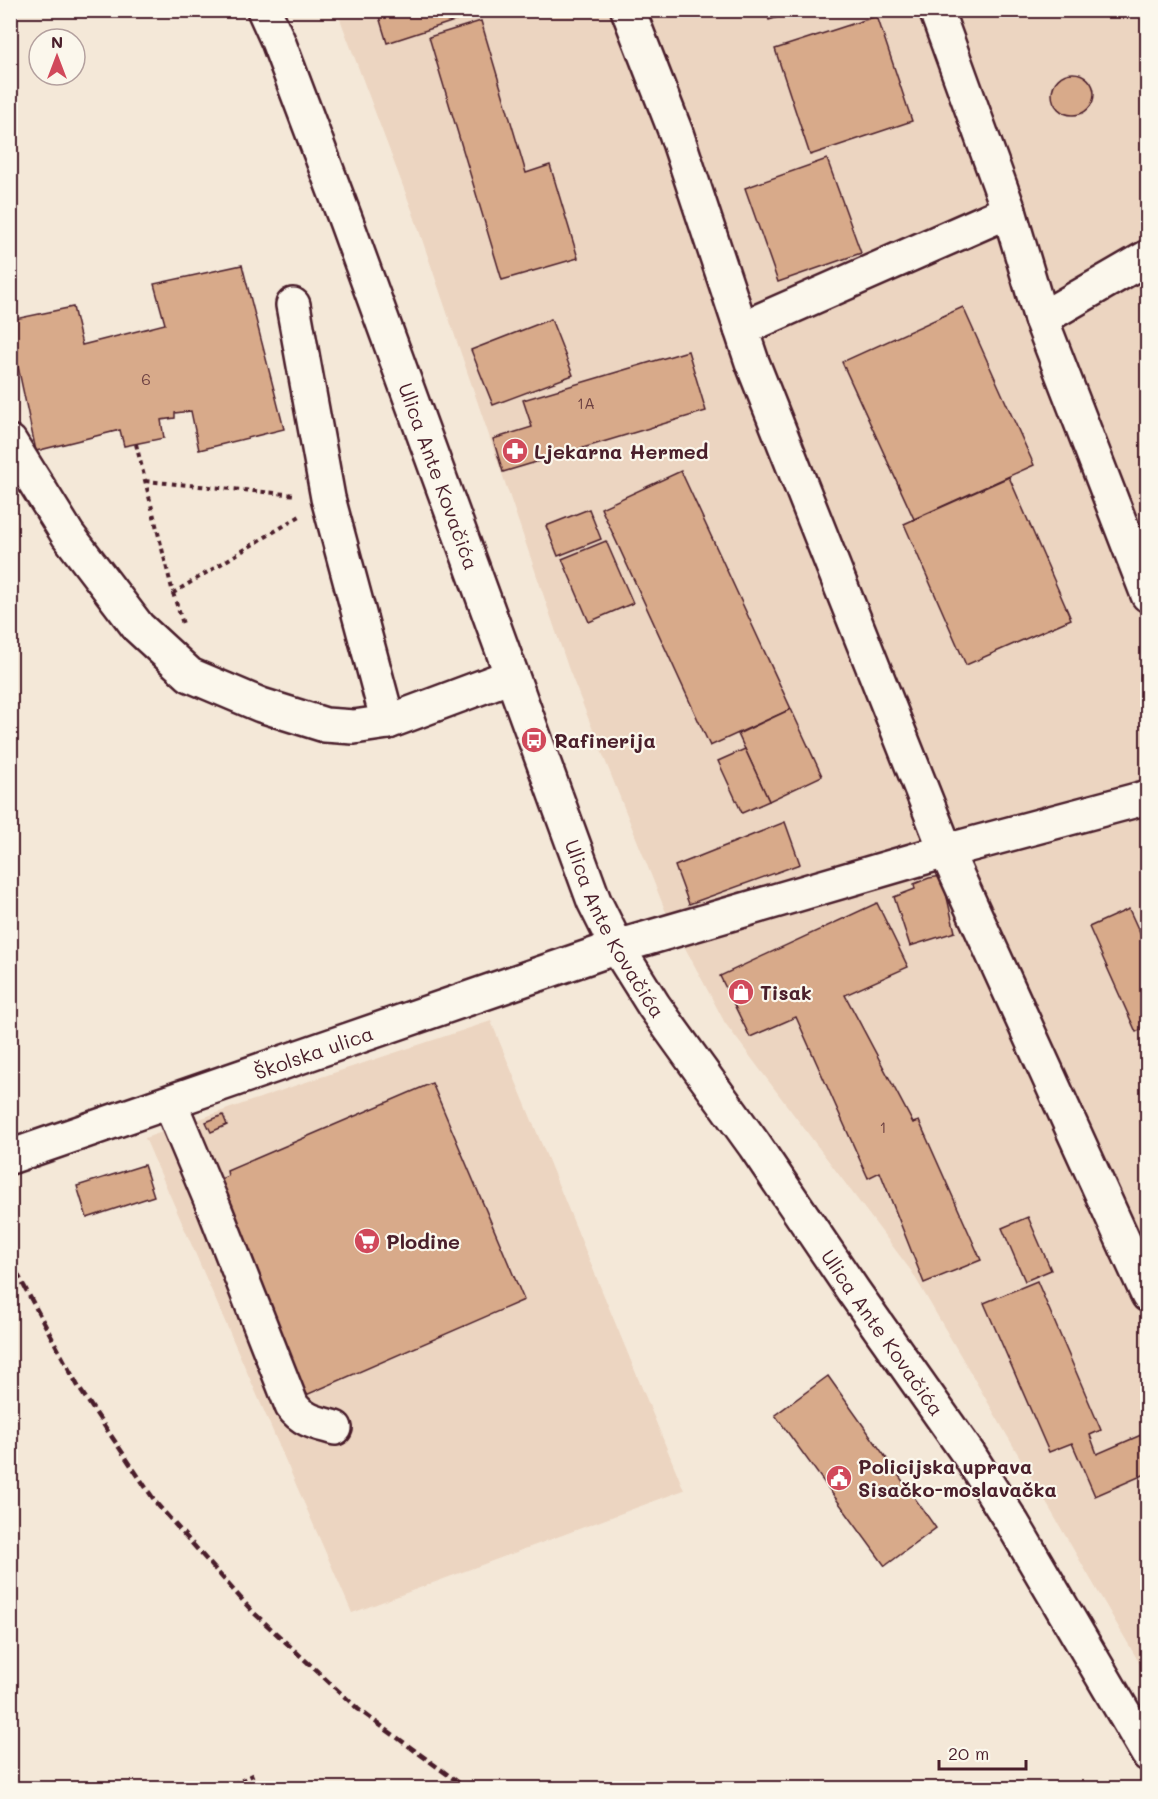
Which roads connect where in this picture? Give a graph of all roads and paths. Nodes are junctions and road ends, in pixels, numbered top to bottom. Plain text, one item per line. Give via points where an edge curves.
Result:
1 (264, 10) edge
2 (628, 10) edge
3 (936, 10) edge
4 (1009, 211) junction
5 (1148, 258) edge
6 (293, 305) dead end
7 (1041, 319) junction
8 (741, 328) junction
9 (10, 442) edge
10 (136, 444) dead end
11 (145, 481) junction
12 (328, 498) junction
13 (1148, 595) edge
14 (512, 676) junction
15 (388, 722) junction
16 (1148, 796) edge
17 (946, 851) junction
18 (617, 947) junction
19 (170, 1102) junction
20 (10, 1157) edge
21 (1148, 1295) edge
22 (335, 1428) dead end
23 (1148, 1754) edge
24 (255, 1774) dead end
25 (226, 1788) edge

1 - 14 main road, Ulica Ante Kovačića via 346,221
2 - 8 main road via 676,133
3 - 4 main road
4 - 7 main road
4 - 8 main road
5 - 7 main road
6 - 12 main road
7 - 13 main road
8 - 17 main road
9 - 15 main road via 68,535 138,627 190,675 261,705 325,725 354,727
10 - 11 path
11 - 12 path
11 - 12 path via 173,593
12 - 15 main road
14 - 15 main road
14 - 18 main road, Ulica Ante Kovačića via 594,901
16 - 17 main road, Školska ulica
17 - 18 main road, Školska ulica
17 - 21 main road
18 - 19 main road, Školska ulica
18 - 23 main road, Ulica Ante Kovačića via 654,1006 969,1455
19 - 20 main road, Školska ulica
19 - 22 main road via 291,1406 305,1419
24 - 25 path

